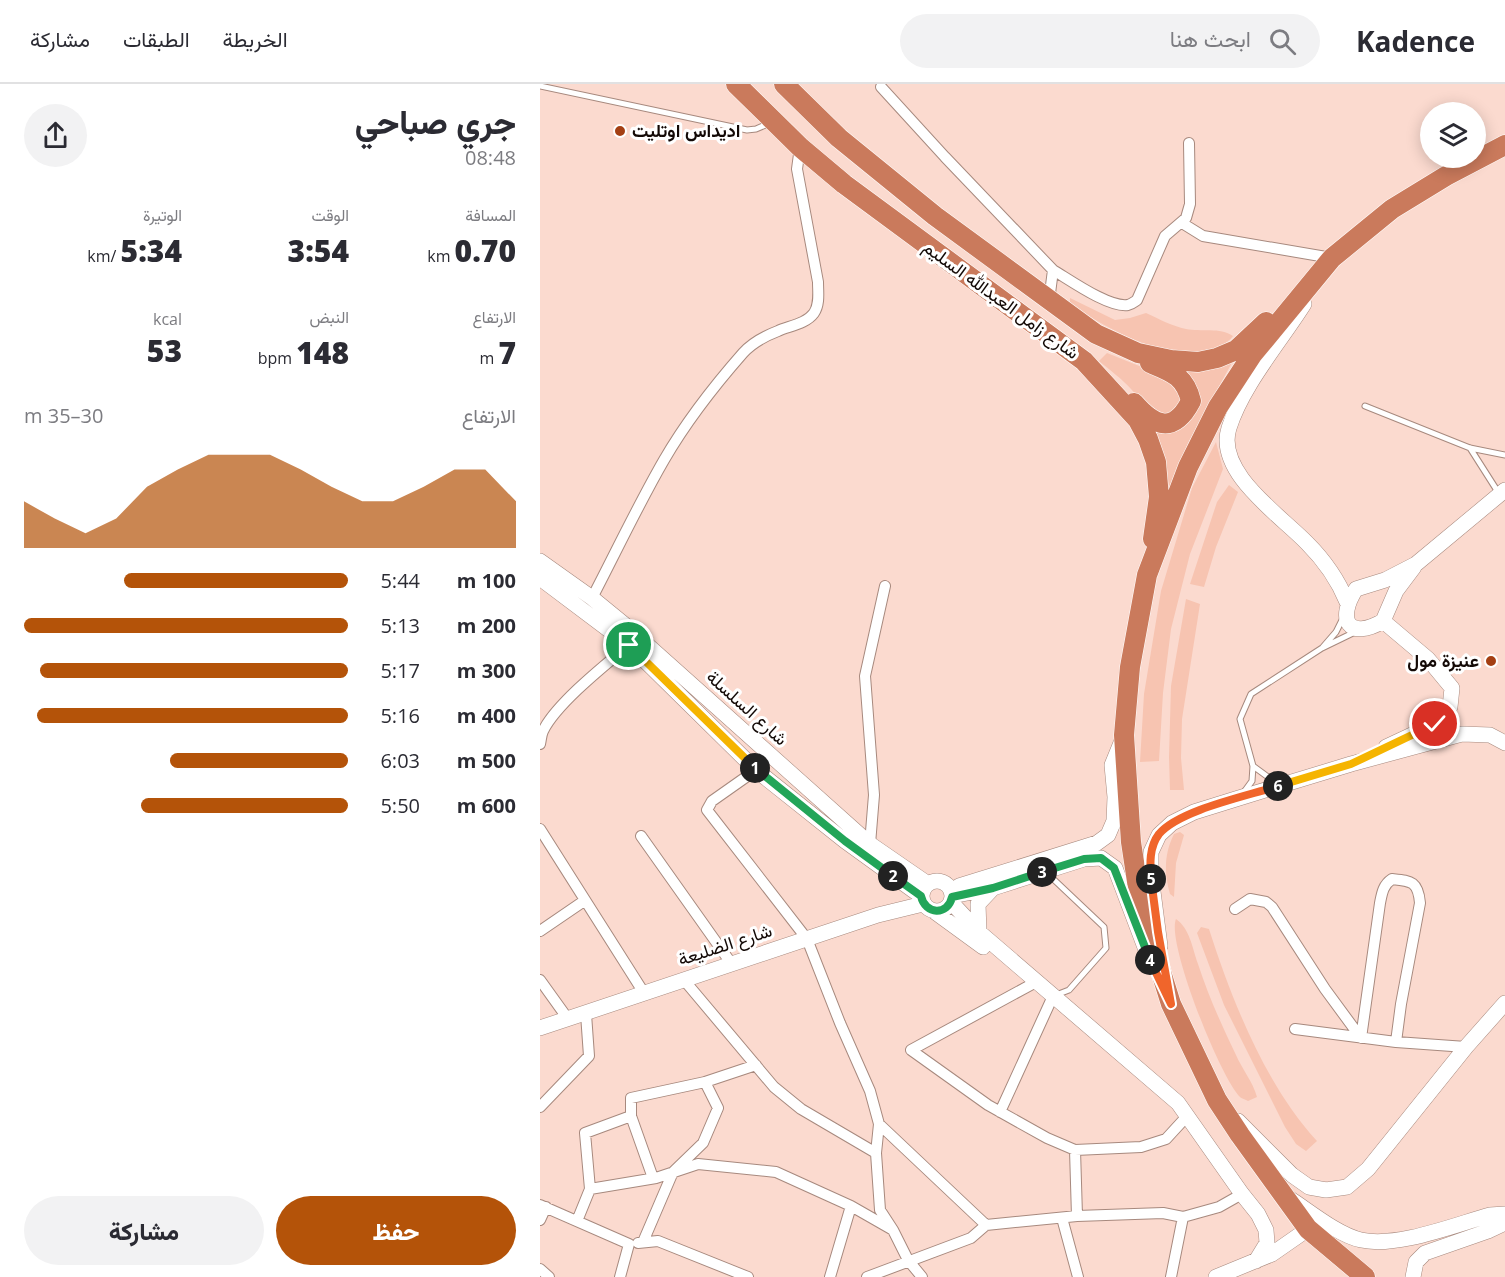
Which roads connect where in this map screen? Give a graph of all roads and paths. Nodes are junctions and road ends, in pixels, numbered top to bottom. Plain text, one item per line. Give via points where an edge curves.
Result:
1 (736, 84) edge
2 (784, 84) edge
3 (881, 85) edge
4 (540, 86) edge
5 (774, 122) junction
6 (1189, 143) dead end
7 (1505, 145) edge
8 (800, 147) junction
9 (1182, 223) junction
10 (1332, 258) junction
11 (1053, 270) junction
12 (1049, 301) junction
13 (1096, 334) junction
14 (1084, 361) junction
15 (1365, 406) dead end
16 (1470, 448) junction
17 (1505, 455) edge
18 (1502, 492) edge
19 (540, 561) edge
20 (1416, 564) junction
21 (1147, 575) junction
22 (540, 578) edge
23 (885, 586) dead end
24 (592, 597) junction
25 (1346, 608) junction
26 (1383, 621) junction
27 (1358, 630) junction
28 (629, 645) junction
29 (1322, 648) junction
30 (1124, 735) junction
31 (1505, 743) edge
32 (540, 744) edge
33 (1351, 764) junction
34 (1253, 766) junction
35 (756, 770) junction
36 (1294, 781) junction
37 (1239, 798) junction
38 (540, 829) edge
39 (641, 836) dead end
40 (870, 844) junction
41 (999, 886) junction
42 (951, 896) junction
43 (927, 899) junction
44 (585, 901) junction
45 (1234, 909) dead end
46 (540, 931) edge
47 (979, 932) junction
48 (807, 939) junction
49 (731, 963) junction
50 (540, 980) edge
51 (684, 980) junction
52 (1036, 982) junction
53 (644, 993) junction
54 (1053, 996) junction
55 (1505, 1003) edge
56 (1171, 1004) junction
57 (586, 1014) junction
58 (568, 1019) junction
59 (540, 1028) edge
60 (1295, 1029) dead end
61 (1361, 1038) junction
62 (1396, 1042) junction
63 (1466, 1047) junction
64 (756, 1065) junction
65 (705, 1082) junction
66 (1217, 1100) junction
67 (540, 1107) edge
68 (1000, 1112) junction
69 (1188, 1115) junction
70 (631, 1116) junction
71 (879, 1124) junction
72 (1075, 1150) junction
73 (876, 1153) junction
74 (673, 1172) junction
75 (653, 1178) junction
76 (590, 1189) junction
77 (1282, 1193) junction
78 (1242, 1194) junction
79 (543, 1206) edge
80 (851, 1206) junction
81 (1505, 1214) edge
82 (1077, 1216) junction
83 (1183, 1217) junction
84 (1062, 1218) junction
85 (540, 1220) edge
86 (577, 1221) junction
87 (1505, 1222) edge
88 (986, 1225) junction
89 (1308, 1229) junction
90 (893, 1230) junction
91 (643, 1242) junction
92 (629, 1244) junction
93 (908, 1260) junction
94 (1256, 1261) junction
95 (540, 1269) edge
96 (549, 1277) edge
97 (620, 1277) edge
98 (748, 1277) edge
99 (830, 1277) edge
100 (867, 1277) edge
101 (921, 1277) edge
102 (1078, 1277) edge
103 (1171, 1277) edge
104 (1216, 1277) edge
105 (1365, 1277) edge
106 (1413, 1277) edge

1 - 5 highway, شارع زامل العبدالله السليم
2 - 12 highway, شارع زامل العبدالله السليم via 840,138 935,216
3 - 11 street
4 - 5 lane via 747,129
5 - 8 highway, شارع زامل العبدالله السليم
6 - 9 street via 1190,204
7 - 10 highway via 1392,209
8 - 14 highway, شارع زامل العبدالله السليم via 844,184
8 - 24 street via 797,169 818,282 814,312 806,321 756,342 715,388 664,460
9 - 10 street via 1203,236
9 - 11 street via 1166,236 1137,300 1128,305 1088,291
10 - 13 highway, شارع زامل العبدالله السليم via 1236,350 1217,358 1198,362 1171,360 1138,353
10 - 21 highway via 1252,356 1218,407 1188,467
10 - 25 street via 1251,383 1234,413 1226,445 1240,478 1308,544 1337,579
11 - 12 street
12 - 13 highway, شارع زامل العبدالله السليم
13 - 14 highway via 1120,350 1179,377 1188,388 1191,401 1184,416 1175,422 1161,423 1146,417 1117,384
14 - 21 highway, شارع زامل العبدالله السليم via 1138,420 1156,462 1160,497
15 - 16 lane
16 - 17 lane
16 - 18 lane
18 - 20 street
19 - 24 street, شارع السلسلة
20 - 25 street via 1356,589
20 - 26 street via 1396,591
21 - 30 highway via 1130,667
22 - 28 street, شارع السلسلة
23 - 40 street via 865,676 874,795
24 - 40 street, شارع السلسلة
25 - 27 street via 1348,621
25 - 29 lane via 1336,632
26 - 27 street
26 - 33 street via 1428,659 1452,688 1450,707 1435,724
27 - 29 lane
28 - 32 street via 592,675 558,711 543,731
28 - 35 street, شارع السلسلة
29 - 34 lane via 1251,694 1240,718
30 - 42 street via 1112,765 1114,821 1108,835 1097,843
30 - 56 highway via 1131,842 1142,908
31 - 33 street via 1490,735 1462,734
33 - 36 street
34 - 36 lane via 1268,777
34 - 37 lane via 1252,781
35 - 43 street, شارع السلسلة via 845,841
35 - 48 street via 712,801 707,810
36 - 37 street
37 - 56 street via 1172,823 1159,835 1151,852 1158,932
38 - 44 street
39 - 49 street
40 - 43 street, شارع السلسلة
41 - 42 street
41 - 47 street via 978,904
41 - 54 lane via 1049,875 1104,927 1106,948 1069,990
41 - 56 street via 1084,859 1101,858 1114,868
42 - 43 street via 945,909
42 - 43 street via 940,881
42 - 47 street
43 - 48 street, شارع الضليعة
43 - 52 street via 998,958
44 - 46 street
44 - 53 street
45 - 61 street via 1250,900 1272,907 1324,989
47 - 52 street
48 - 49 street, شارع الضليعة
48 - 71 street via 870,1091
49 - 51 street, شارع الضليعة
50 - 58 street
51 - 53 street, شارع الضليعة
51 - 64 street
52 - 54 street
52 - 68 street via 911,1050
53 - 57 street, شارع الضليعة
54 - 68 street
54 - 69 street
55 - 63 street
56 - 66 highway
57 - 58 street, شارع الضليعة
57 - 67 street via 589,1056
58 - 59 street, شارع الضليعة
60 - 61 street
61 - 62 street
61 - 62 street via 1380,903 1386,882 1392,879 1415,884 1420,903
62 - 63 street
63 - 66 street via 1368,1169 1347,1187 1309,1187
64 - 65 street
64 - 73 street via 774,1087 801,1109
65 - 70 street via 632,1098
65 - 74 street via 718,1108 703,1143
66 - 77 highway
68 - 72 street
69 - 72 street via 1166,1139 1142,1147
69 - 78 street
70 - 75 street
70 - 76 street via 585,1133
71 - 73 street
71 - 88 street
72 - 82 street
73 - 90 street via 880,1210
74 - 75 street
74 - 80 street via 698,1164 776,1172
74 - 91 street
75 - 76 street
76 - 86 street
77 - 81 street via 1360,1240 1393,1241
77 - 89 highway
78 - 83 street via 1219,1207
78 - 94 street via 1266,1230 1267,1243
79 - 85 street
79 - 86 street
80 - 90 street
80 - 99 street
82 - 83 street via 1163,1213
82 - 84 street
83 - 103 street
84 - 88 street
84 - 102 street
86 - 92 street
87 - 106 street via 1488,1232 1425,1253 1416,1262
88 - 93 street via 970,1238
89 - 94 street
89 - 105 highway
90 - 93 street
91 - 92 street
91 - 98 street via 658,1240
92 - 97 street
93 - 100 street
93 - 101 street
94 - 104 street
95 - 96 street

